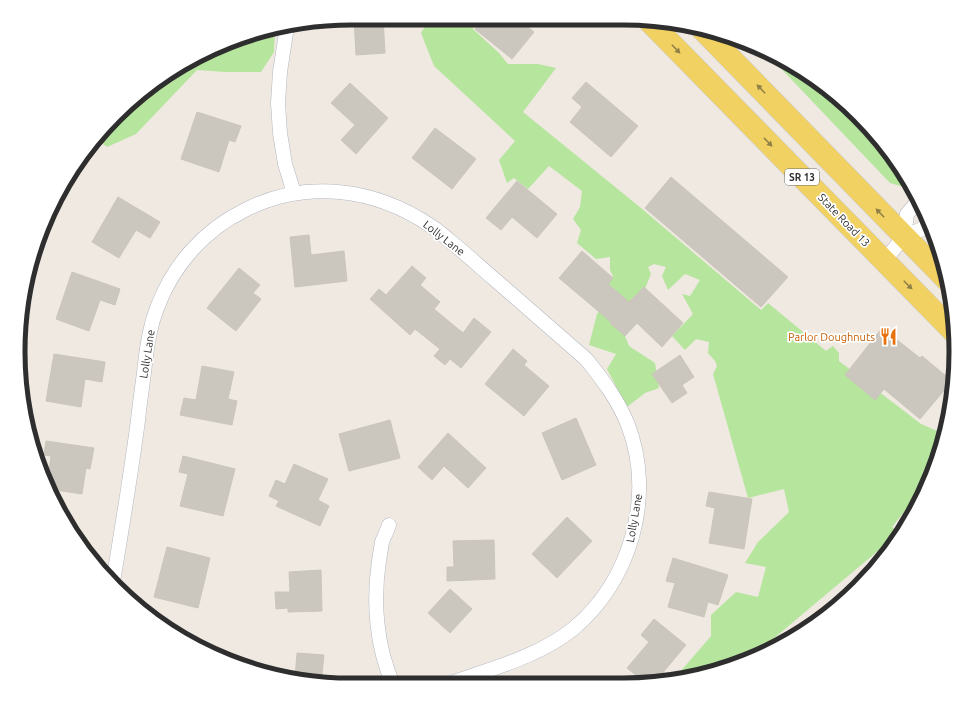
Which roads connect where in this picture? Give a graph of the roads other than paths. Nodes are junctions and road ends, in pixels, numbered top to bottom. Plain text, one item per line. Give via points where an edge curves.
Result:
1 (654, 27) edge
2 (286, 31) edge
3 (708, 36) edge
4 (294, 193) junction
5 (914, 206) edge
6 (924, 227) edge
7 (904, 237) junction
8 (884, 261) junction
9 (939, 272) edge
10 (948, 325) edge
11 (389, 525) dead end
12 (114, 575) edge
13 (391, 678) edge
14 (465, 678) edge

1 -> 8 main road, State Road 13 / SR 13
2 - 4 street via 278,103 285,164
7 -> 3 main road, SR 13
4 - 12 street, Lolly Lane via 250,207 211,231 180,264 165,289 148,336 134,452
4 - 14 street, Lolly Lane via 326,191 374,198 404,210 432,226 586,359 614,396 628,426 639,478 638,501 633,535 625,557 603,597 589,614 554,642 522,658
5 - 7 street via 907,214
6 - 7 street
7 - 8 street
7 - 9 main road, SR 13
8 -> 10 main road, State Road 13 / SR 13
11 - 13 street via 382,542 376,577 376,612 379,636

